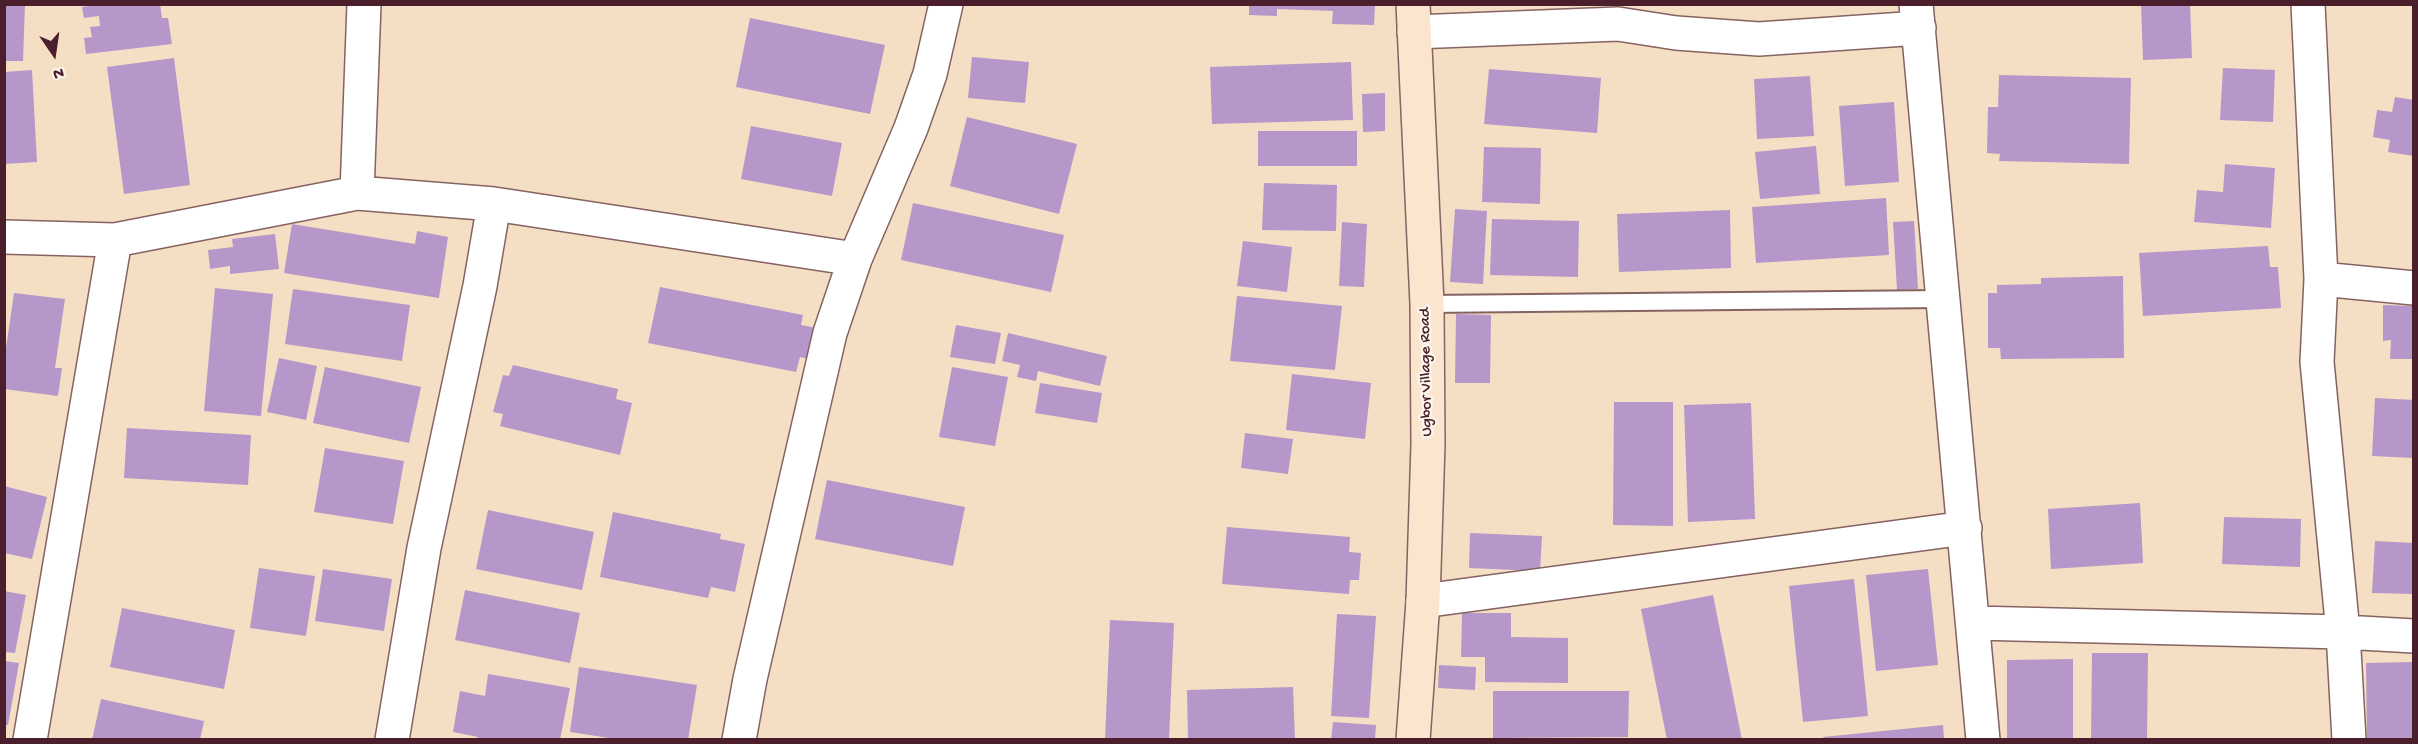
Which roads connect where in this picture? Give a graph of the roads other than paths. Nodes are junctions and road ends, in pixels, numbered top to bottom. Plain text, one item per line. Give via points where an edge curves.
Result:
1 (364, 4) edge
2 (946, 4) edge
3 (2308, 4) edge
4 (1917, 16) edge
5 (1413, 18) edge
6 (357, 193) junction
7 (494, 204) junction
8 (4, 237) edge
9 (115, 240) junction
10 (855, 259) junction
11 (2321, 279) junction
12 (2414, 288) edge
13 (1942, 299) junction
14 (1427, 303) junction
15 (1965, 528) junction
16 (1423, 601) junction
17 (1974, 623) junction
18 (2343, 632) junction
19 (2414, 636) edge
20 (30, 740) edge
21 (392, 740) edge
22 (740, 740) edge
23 (1413, 740) edge
24 (1983, 740) edge
25 (2349, 740) edge

1 - 6 street
2 - 10 street via 930,74
3 - 11 street
4 - 5 street via 1759,39 1618,24
4 - 13 street
5 - 14 street, Ugbor Village Road
6 - 7 street
6 - 9 street
7 - 10 street
7 - 21 street via 424,548
8 - 9 street
9 - 20 street
10 - 22 street via 830,333 750,680
11 - 12 street
11 - 18 street via 2317,362
13 - 14 lane
13 - 15 street
14 - 16 street, Ugbor Village Road
15 - 16 street
15 - 17 street
16 - 23 street, Ugbor Village Road
17 - 18 street
17 - 24 street
18 - 19 street
18 - 25 street

